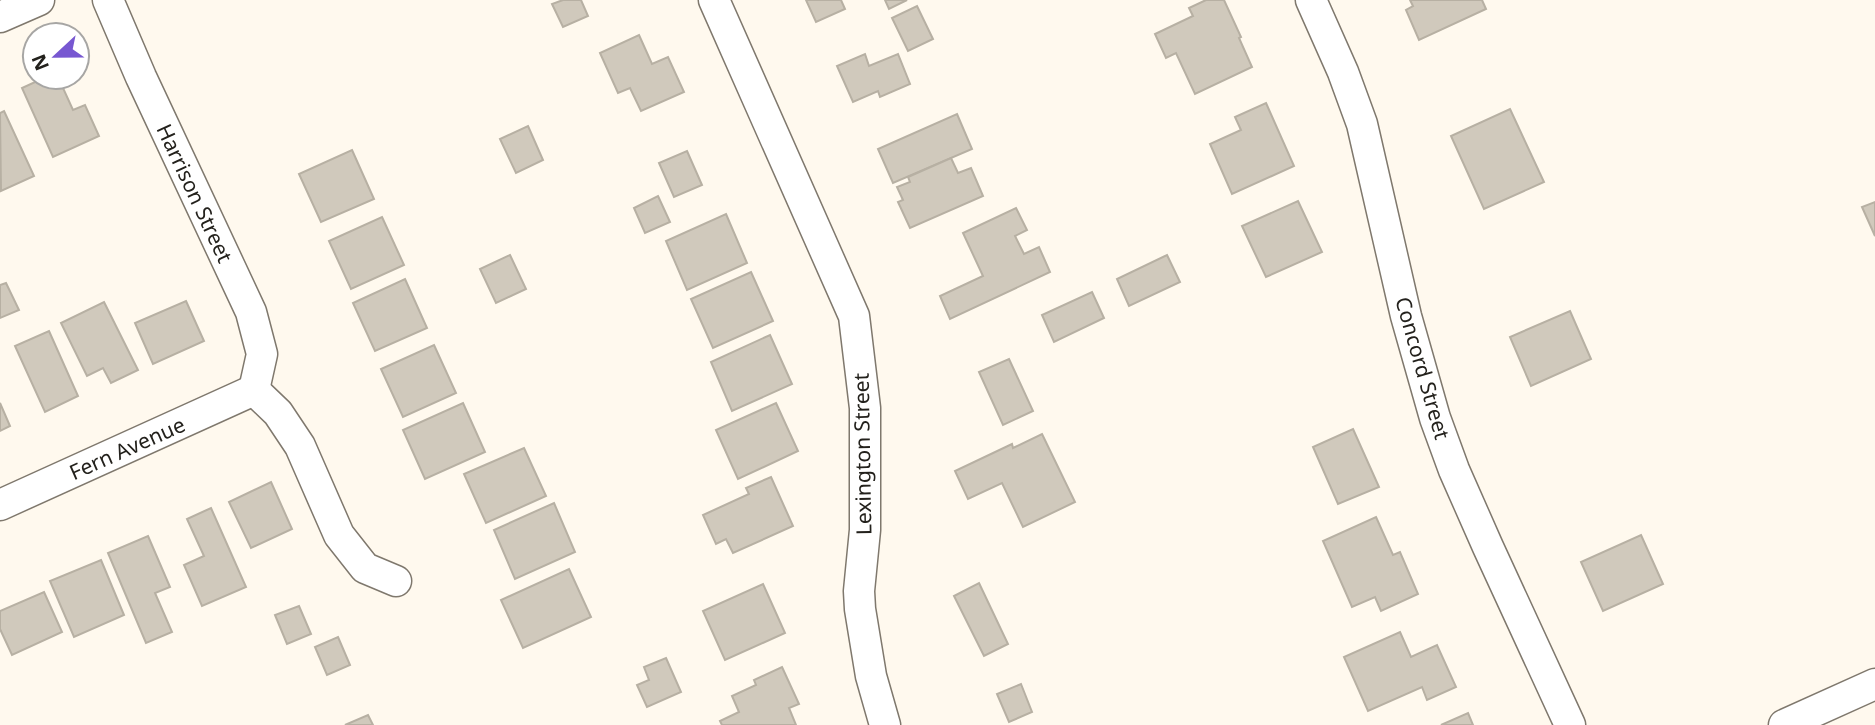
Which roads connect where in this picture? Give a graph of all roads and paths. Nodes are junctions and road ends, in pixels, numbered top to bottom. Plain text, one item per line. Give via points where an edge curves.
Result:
1 (39, 0) edge
2 (108, 0) edge
3 (714, 0) edge
4 (1311, 0) edge
5 (0, 17) edge
6 (254, 390) junction
7 (0, 505) edge
8 (396, 582) dead end
9 (1875, 684) edge
10 (885, 725) edge
11 (1570, 725) edge
12 (1784, 725) edge

1 - 5 street
2 - 6 street, Harrison Street via 251,312 262,354
3 - 10 street, Lexington Street via 853,316 865,408 860,610 870,676
4 - 11 street, Concord Street via 1362,124 1406,316 1435,418 1483,536
6 - 7 street, Fern Avenue
6 - 8 street via 278,413 300,446 340,536 365,568
9 - 12 street

